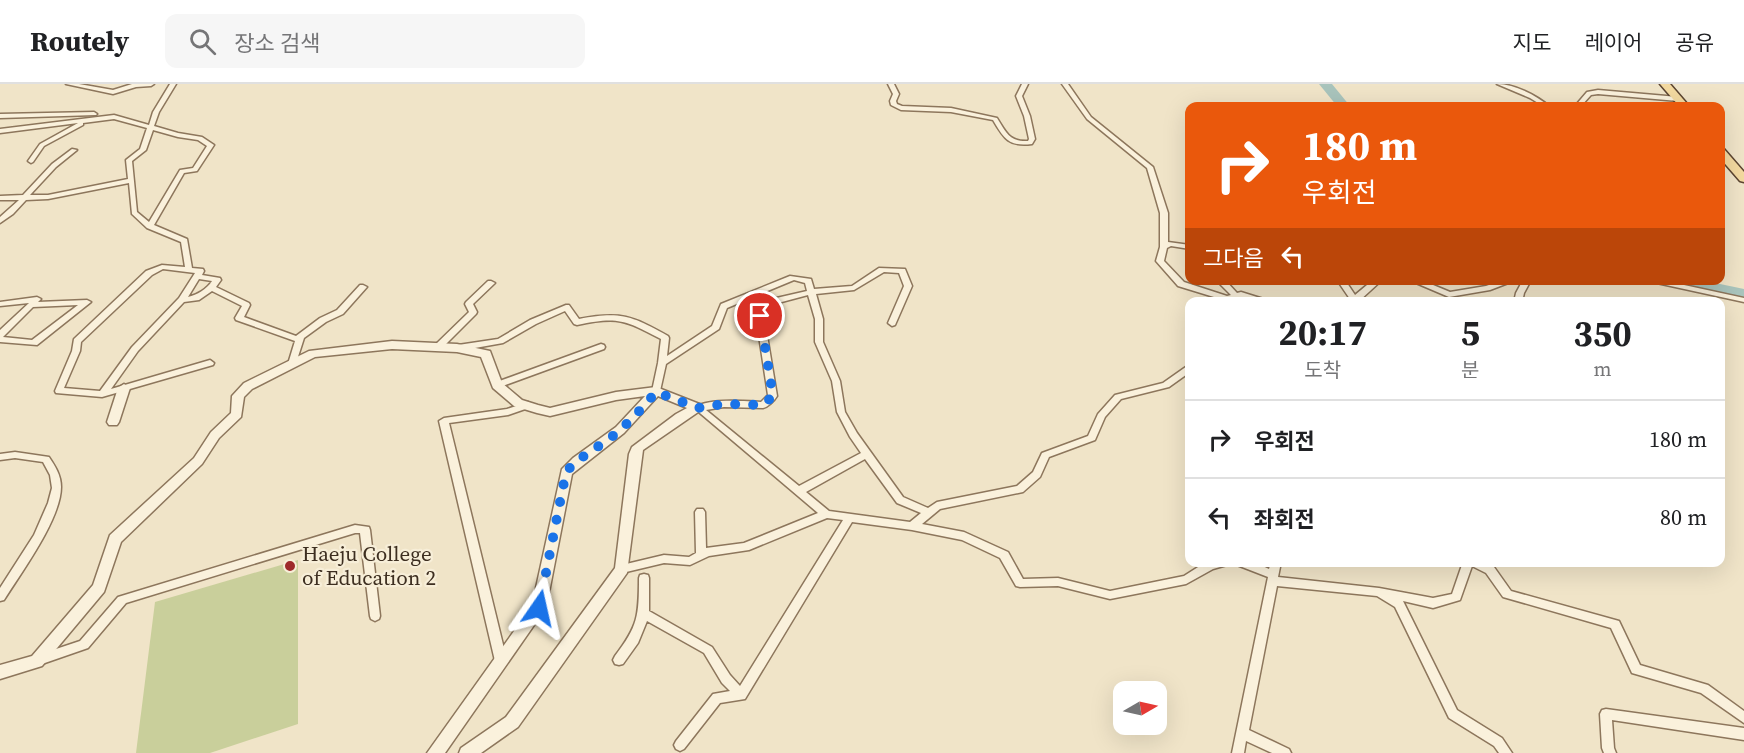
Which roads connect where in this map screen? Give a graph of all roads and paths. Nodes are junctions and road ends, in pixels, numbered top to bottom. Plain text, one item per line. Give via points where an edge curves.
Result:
1 (69, 84) edge
2 (151, 84) edge
3 (173, 84) edge
4 (891, 84) edge
5 (1025, 84) edge
6 (1065, 84) edge
7 (1500, 84) edge
8 (1665, 84) edge
9 (1540, 102) edge
10 (1581, 102) edge
11 (1673, 102) edge
12 (1680, 102) edge
13 (104, 114) dead end
14 (0, 116) edge
15 (88, 120) junction
16 (149, 127) junction
17 (0, 131) edge
18 (74, 150) dead end
19 (1725, 156) edge
20 (31, 160) dead end
21 (1744, 179) edge
22 (132, 180) junction
23 (29, 195) junction
24 (0, 198) edge
25 (0, 221) edge
26 (150, 226) junction
27 (1185, 246) edge
28 (1164, 247) junction
29 (189, 270) junction
30 (198, 276) junction
31 (491, 283) dead end
32 (1225, 285) edge
33 (1372, 285) edge
34 (1425, 285) edge
35 (1496, 285) edge
36 (1671, 285) edge
37 (363, 287) dead end
38 (212, 288) junction
39 (811, 292) junction
40 (1236, 296) junction
41 (1221, 297) edge
42 (1233, 297) edge
43 (1252, 297) edge
44 (1358, 297) edge
45 (182, 300) junction
46 (1744, 300) edge
47 (0, 304) edge
48 (33, 305) junction
49 (892, 323) dead end
50 (0, 337) edge
51 (299, 340) junction
52 (438, 347) junction
53 (601, 347) dead end
54 (457, 348) junction
55 (210, 363) dead end
56 (662, 363) junction
57 (292, 364) junction
58 (1185, 371) edge
59 (497, 385) junction
60 (124, 387) junction
61 (656, 392) junction
62 (102, 394) junction
63 (528, 405) junction
64 (698, 408) junction
65 (113, 422) dead end
66 (867, 454) junction
67 (0, 457) edge
68 (799, 491) junction
69 (700, 512) dead end
70 (929, 512) junction
71 (826, 514) junction
72 (850, 517) junction
73 (912, 526) junction
74 (701, 555) junction
75 (1207, 567) edge
76 (1251, 567) edge
77 (1275, 567) edge
78 (1468, 567) edge
79 (1482, 567) edge
80 (622, 569) junction
81 (644, 578) dead end
82 (1273, 578) junction
83 (1378, 592) junction
84 (0, 597) edge
85 (645, 614) junction
86 (375, 616) dead end
87 (619, 660) dead end
88 (37, 661) junction
89 (501, 661) junction
90 (0, 672) edge
91 (741, 695) junction
92 (1744, 718) edge
93 (1242, 733) junction
94 (1744, 734) edge
95 (680, 745) dead end
96 (435, 753) edge
97 (467, 753) edge
98 (1238, 753) edge
99 (1285, 753) edge
100 (1506, 753) edge
101 (1610, 753) edge

1 - 2 street via 113,92
3 - 16 street
4 - 5 street via 897,94 894,105 901,108 951,110 995,119 1007,139 1030,143 1027,116 1018,96
6 - 28 street via 1089,118 1150,167 1164,213
7 - 9 street
8 - 12 main road
10 - 11 street via 1589,93 1598,92
13 - 14 street
15 - 16 street via 114,117
15 - 17 street
15 - 20 street via 42,145
16 - 22 street via 143,150 129,160
16 - 26 street via 200,138 211,145 195,170 182,171
18 - 23 street via 57,160
19 - 21 main road
22 - 23 street via 48,197
22 - 26 street via 134,213
23 - 24 street
23 - 25 street
26 - 29 street via 184,241
27 - 28 street
28 - 41 street via 1160,261 1181,284
29 - 30 street via 201,272
29 - 62 street via 162,267 149,273 77,341 59,392
30 - 38 street via 217,280
30 - 45 street
31 - 52 street via 469,304 473,312
32 - 40 street
33 - 44 street
34 - 35 street via 1449,295
36 - 46 street
37 - 51 street via 340,312
38 - 45 street via 196,298
38 - 51 street via 246,305 239,318
39 - 49 street via 855,288 882,270 902,271 908,286
39 - 56 street via 808,281 793,278 724,306 716,327
39 - 64 street via 775,301 760,316 773,396 763,405
39 - 66 street via 819,319 819,342 836,381 841,412
40 - 42 street
40 - 43 street
45 - 62 street via 135,349
47 - 48 street via 37,299
48 - 50 street
48 - 50 street via 87,302 34,343
51 - 57 street
52 - 54 street
52 - 57 street via 392,345 313,354
53 - 59 street
54 - 56 street via 500,341 566,307 577,322 603,316 627,317 665,338
54 - 59 street via 486,354
55 - 60 street
56 - 61 street
57 - 88 street via 248,386 238,396 237,414 214,435 198,460 116,539 99,588
58 - 70 street via 1166,385 1118,397 1101,416 1092,438 1045,454 1037,474 1020,489 936,506
59 - 63 street via 518,403
60 - 62 street
60 - 65 street
61 - 63 street via 616,396 550,412
61 - 64 street
61 - 89 street via 630,421 566,472 539,608
63 - 89 street via 508,412 444,421
64 - 68 street
64 - 80 street via 638,447
66 - 68 street
66 - 70 street via 900,500
67 - 84 street via 46,459 56,477 56,499 30,551
68 - 71 street
69 - 74 street
70 - 73 street
71 - 72 street
71 - 74 street via 745,547
72 - 73 street
72 - 91 street
73 - 75 street via 964,536 1004,555 1020,583 1058,582 1110,595 1186,580
74 - 80 street via 690,561 664,559
76 - 82 street
77 - 82 street
78 - 83 street via 1456,597 1433,603
79 - 92 street via 1490,570 1507,594 1615,624 1636,669 1704,689
80 - 97 street via 512,722
81 - 85 street
82 - 83 street
82 - 93 street
83 - 100 street via 1399,604 1454,714 1498,742
85 - 87 street via 639,634
85 - 91 street via 708,650
86 - 88 street via 365,530 355,530 122,600 84,645
88 - 90 street
89 - 96 street
91 - 95 street via 717,698
93 - 98 street
93 - 99 street
94 - 101 street via 1606,714

